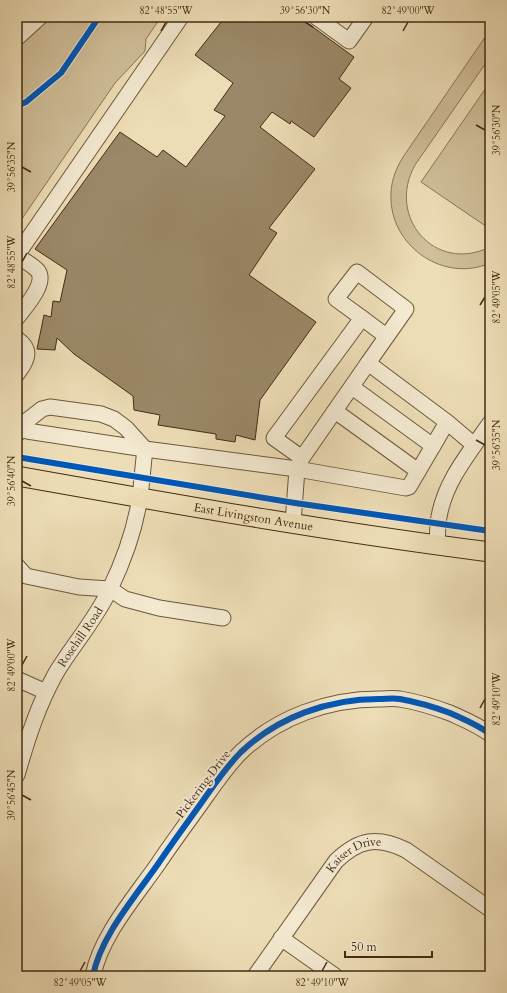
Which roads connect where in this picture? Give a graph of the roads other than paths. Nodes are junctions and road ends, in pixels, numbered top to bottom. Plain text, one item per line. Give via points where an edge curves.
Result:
1 (40, 17) edge
2 (181, 17) edge
3 (316, 17) edge
4 (366, 17) edge
5 (17, 38) edge
6 (17, 255) edge
7 (17, 318) edge
8 (362, 318) junction
9 (386, 336) junction
10 (17, 339) edge
11 (368, 363) junction
12 (17, 374) edge
13 (352, 387) junction
14 (335, 411) junction
15 (447, 422) junction
16 (490, 422) edge
17 (20, 431) edge
18 (482, 442) edge
19 (433, 446) junction
20 (145, 449) junction
21 (300, 464) junction
22 (418, 471) junction
23 (17, 476) edge
24 (140, 498) junction
25 (293, 523) junction
26 (438, 545) junction
27 (490, 552) edge
28 (17, 566) edge
29 (110, 589) junction
30 (223, 618) dead end
31 (17, 679) edge
32 (46, 692) junction
33 (490, 734) edge
34 (17, 775) edge
35 (490, 910) edge
36 (281, 938) junction
37 (93, 976) edge
38 (255, 976) edge
39 (335, 976) edge

1 - 5 street
2 - 6 street
3 - 4 street via 349,41
6 - 7 street via 38,271 41,278 39,286
8 - 9 street
8 - 9 street via 336,300 357,272 406,308
8 - 21 street via 274,438
9 - 11 street
10 - 12 street via 27,349 27,357
11 - 13 street
11 - 15 street
13 - 14 street
13 - 19 street
14 - 21 street
14 - 22 street
15 - 18 street
15 - 19 street
16 - 18 street
17 - 20 street
17 - 20 street via 31,416 50,406 101,414 114,419
18 - 26 street via 456,472 439,518
19 - 22 street
20 - 21 street
20 - 24 street, Rosehill Road
21 - 22 street via 403,488 408,486
21 - 25 street
23 - 24 main road, East Livingston Avenue
24 - 25 main road, East Livingston Avenue
24 - 29 street, Rosehill Road via 132,534
25 - 26 main road, East Livingston Avenue
26 - 27 main road, East Livingston Avenue
28 - 29 street via 26,576 79,587
29 - 30 street via 125,599 159,608
29 - 32 street, Rosehill Road
31 - 32 street
32 - 34 street, Rosehill Road
33 - 37 street, Pickering Drive via 434,707 399,699 365,699 330,704 296,715 267,731 241,753 219,778 168,849 110,933 101,949
35 - 36 street, Kaiser Drive via 406,850 382,841 368,842 356,845 336,861
36 - 38 street, Kaiser Drive
36 - 39 street

